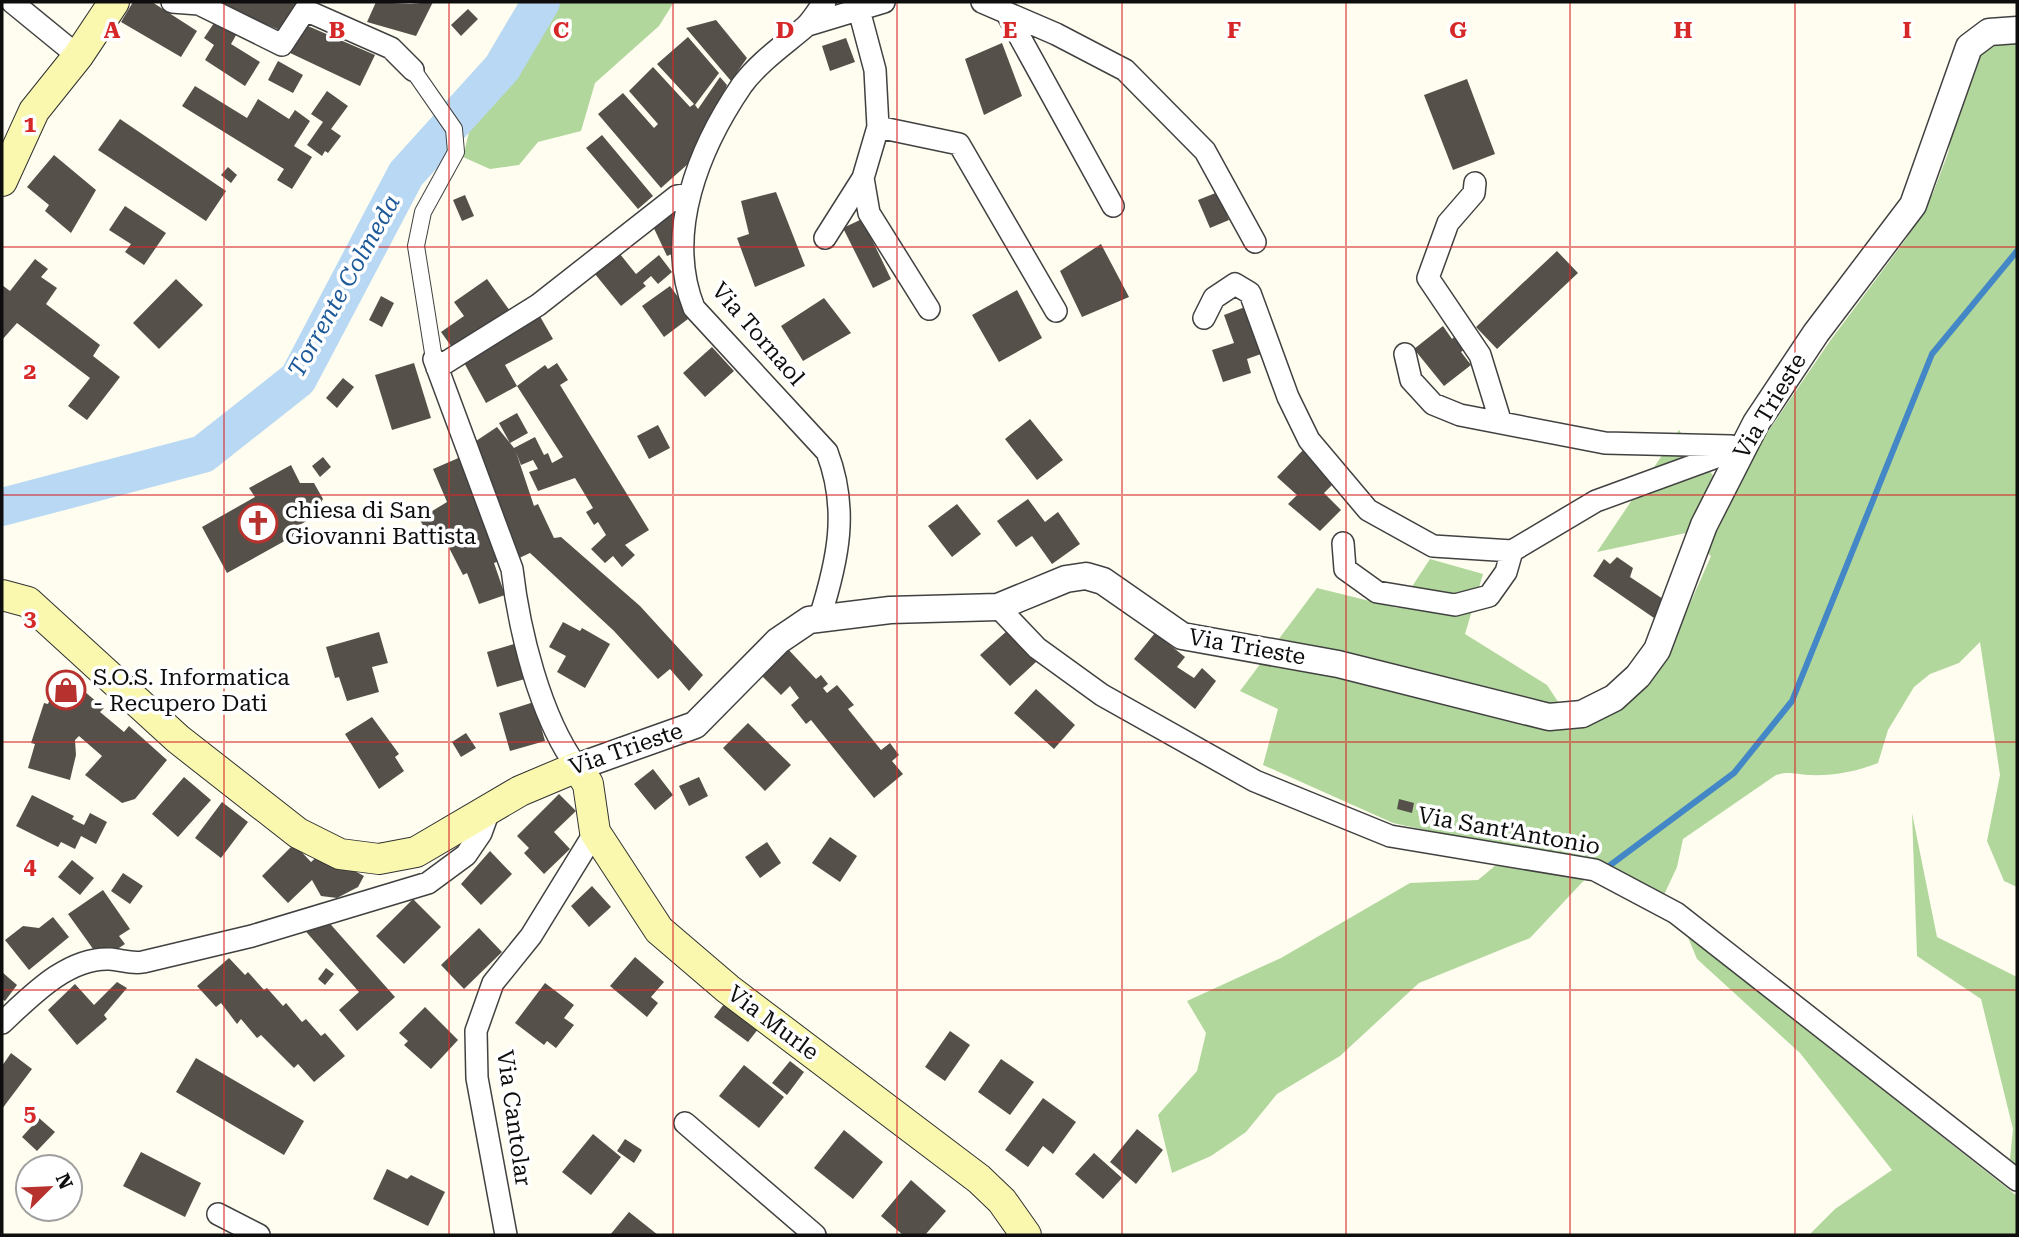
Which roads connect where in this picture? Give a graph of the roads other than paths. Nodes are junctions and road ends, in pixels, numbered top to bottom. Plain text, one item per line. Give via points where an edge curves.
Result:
1 (12, 2) edge
2 (114, 2) edge
3 (172, 2) edge
4 (825, 2) edge
5 (884, 2) edge
6 (982, 2) edge
7 (859, 10) junction
8 (1006, 12) junction
9 (808, 25) junction
10 (2017, 30) edge
11 (78, 56) junction
12 (413, 70) joint
13 (34, 111) junction
14 (878, 127) junction
15 (2, 138) edge
16 (863, 178) junction
17 (2, 181) edge
18 (1475, 183) dead end
19 (689, 194) junction
20 (1113, 206) dead end
21 (825, 238) dead end
22 (1255, 242) dead end
23 (929, 309) dead end
24 (1056, 311) dead end
25 (1204, 318) dead end
26 (1405, 354) dead end
27 (435, 364) junction
28 (1501, 423) junction
29 (1744, 447) junction
30 (1343, 543) dead end
31 (1512, 551) junction
32 (2, 595) edge
33 (998, 607) junction
34 (820, 617) junction
35 (577, 767) junction
36 (489, 811) junction
37 (596, 832) junction
38 (2, 1023) edge
39 (685, 1123) dead end
40 (2017, 1180) edge
41 (218, 1214) dead end
42 (259, 1235) edge
43 (506, 1235) edge
44 (815, 1235) edge
45 (1026, 1235) edge

1 - 11 street
2 - 11 main road
3 - 12 street via 199,4 282,45 304,10 391,48
4 - 9 street, Via Tornaol
5 - 7 street, Via Tornaol
6 - 8 street
7 - 9 street, Via Tornaol
7 - 14 street via 875,70
8 - 20 street
8 - 22 street via 1125,70 1205,151
9 - 19 street, Via Tornaol via 786,40 743,84 706,149
10 - 29 street, Via Trieste via 1989,32 1969,47 1913,205 1816,333
11 - 13 main road
12 - 27 street via 454,129 456,152 423,212 416,246
13 - 15 main road
13 - 17 main road
14 - 16 street
14 - 24 street via 959,144
16 - 21 street
16 - 23 street via 869,213
18 - 28 street via 1474,193 1448,223 1428,278 1480,355
19 - 27 street via 677,196 538,305
19 - 34 street, Via Tornaol via 683,262 694,308 827,452 838,480 842,523 836,567
25 - 31 street via 1214,298 1235,284 1250,293 1309,440 1368,510 1433,546
26 - 28 street via 1411,380 1433,404
27 - 35 street via 513,569 516,599 540,692
28 - 29 street via 1605,443
29 - 31 street via 1596,501
29 - 33 street, Via Trieste via 1704,525 1657,650 1626,689 1582,714 1549,717 1338,664 1182,636 1095,577 1066,579
30 - 31 street via 1345,569 1377,592 1455,605 1489,596 1506,572
32 - 36 main road, Via Trieste via 34,607 178,739 320,846 359,858 395,857 435,844
33 - 34 street, Via Trieste
33 - 40 street, Via Sant'Antonio via 1037,648 1102,695 1255,781 1390,836 1595,870 1676,913
34 - 35 street, Via Trieste via 802,623 778,641 695,725
35 - 36 main road, Via Trieste via 520,791
35 - 37 main road, Via Murle via 588,785
36 - 38 street via 466,855 428,883 252,936 143,962 110,959 83,965 42,986
37 - 43 street, Via Cantolar via 531,936 493,983 476,1031 477,1078
37 - 45 main road, Via Murle via 659,930 728,989 979,1179
39 - 44 street
41 - 42 street

